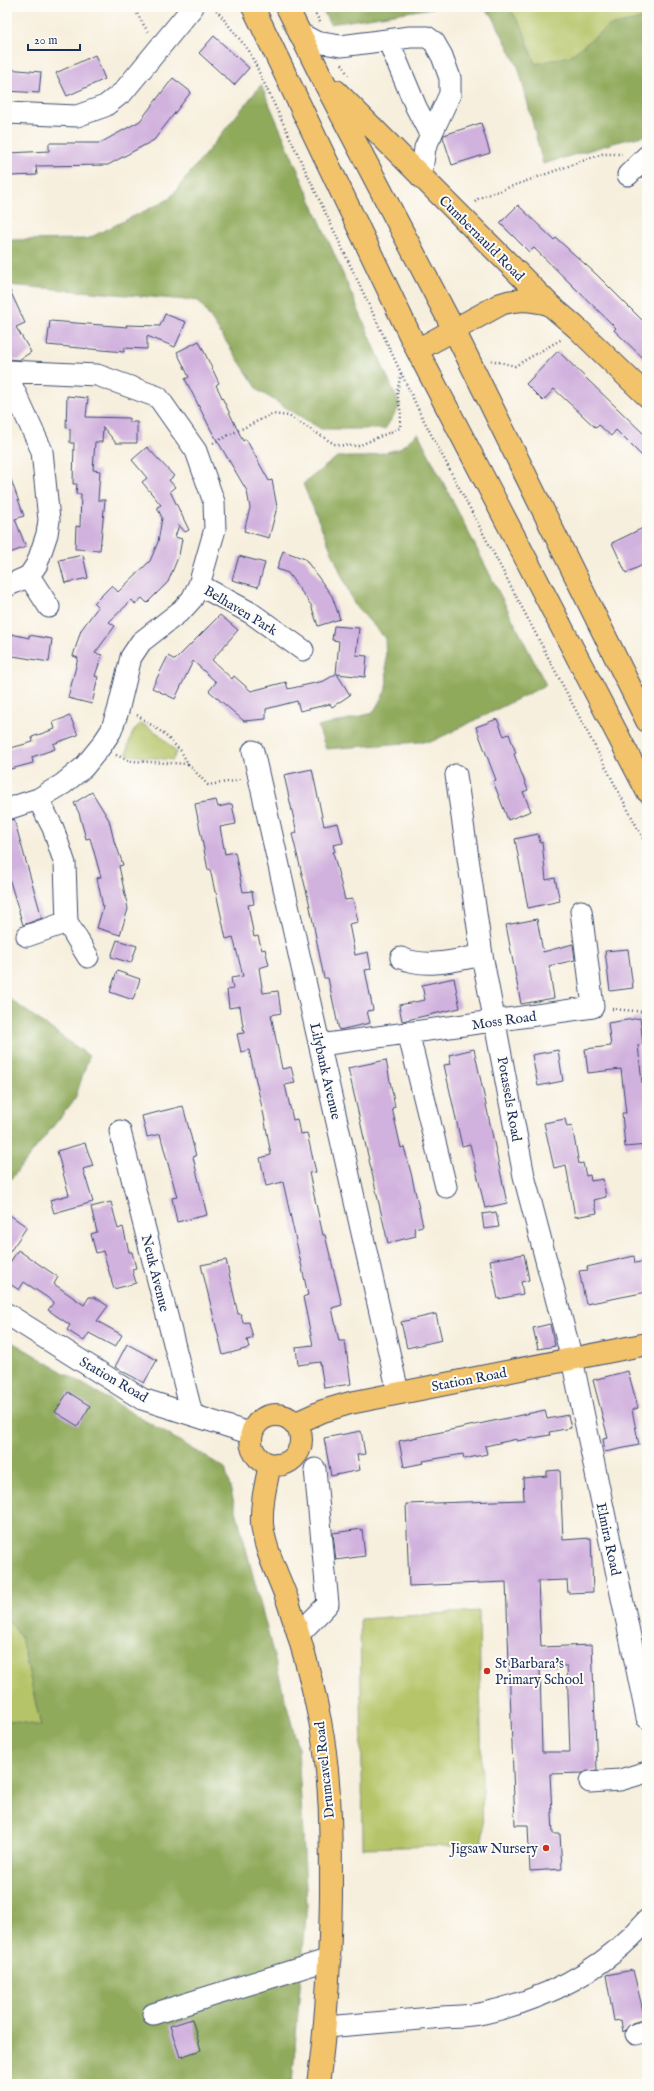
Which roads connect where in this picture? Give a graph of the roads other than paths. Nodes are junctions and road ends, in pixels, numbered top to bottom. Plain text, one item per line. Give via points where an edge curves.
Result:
1 (193, 7) edge
2 (253, 7) edge
3 (287, 7) edge
4 (300, 33) junction
5 (388, 40) junction
6 (320, 76) junction
7 (7, 112) edge
8 (431, 136) junction
9 (647, 156) edge
10 (628, 175) dead end
11 (421, 177) junction
12 (549, 304) junction
13 (454, 330) junction
14 (417, 350) junction
15 (7, 371) edge
16 (7, 375) edge
17 (647, 396) edge
18 (29, 576) junction
19 (199, 585) junction
20 (7, 586) edge
21 (49, 607) dead end
22 (303, 650) dead end
23 (647, 721) edge
24 (253, 751) dead end
25 (456, 775) dead end
26 (647, 791) edge
27 (38, 799) junction
28 (7, 809) edge
29 (581, 911) dead end
30 (67, 922) junction
31 (27, 936) dead end
32 (482, 955) junction
33 (88, 957) dead end
34 (401, 958) dead end
35 (496, 1022) junction
36 (408, 1032) junction
37 (320, 1045) junction
38 (120, 1131) dead end
39 (446, 1187) dead end
40 (7, 1314) edge
41 (647, 1344) edge
42 (572, 1359) junction
43 (398, 1392) junction
44 (192, 1414) junction
45 (294, 1424) junction
46 (252, 1434) junction
47 (270, 1464) junction
48 (315, 1469) dead end
49 (298, 1635) junction
50 (647, 1718) edge
51 (647, 1772) edge
52 (590, 1782) dead end
53 (647, 1920) edge
54 (330, 1959) junction
55 (153, 2014) dead end
56 (326, 2027) junction
57 (318, 2084) edge

1 - 7 street via 123,92 105,106 77,116
2 - 14 main road
3 - 4 main road
4 - 5 street via 316,42 341,46
4 - 6 main road
5 - 8 street
5 - 8 street via 427,37 434,42 442,56 450,78 450,94
6 - 11 main road, Cumbernauld Road
6 - 13 main road
8 - 11 street via 425,148
9 - 10 street
11 - 12 main road, Cumbernauld Road
12 - 13 main road via 514,300 488,309
12 - 17 main road, Cumbernauld Road
13 - 14 main road
13 - 23 main road
14 - 26 main road
15 - 19 street, Belhaven Park via 96,375 158,397 196,451 214,502 215,529
16 - 18 street via 42,451 49,520 37,564
18 - 20 street
18 - 21 street
19 - 22 street, Belhaven Park via 251,613
19 - 27 street, Belhaven Park via 192,599 182,610 141,642 131,657 118,711 111,731 101,746 84,767
24 - 37 street, Lilybank Avenue
25 - 32 street, Potassels Road
27 - 28 street, Belhaven Park
27 - 30 street via 53,828 65,864
29 - 35 street, Moss Road via 593,1007
30 - 31 street
30 - 33 street
32 - 34 street via 426,964
32 - 35 street, Potassels Road
35 - 36 street, Moss Road
35 - 42 street, Potassels Road via 524,1176
36 - 37 street, Moss Road
36 - 39 street
37 - 43 street, Lilybank Avenue
38 - 44 street, Neuk Avenue
40 - 44 street, Station Road via 142,1399
41 - 42 main road, Station Road
42 - 43 main road, Station Road
42 - 50 street, Elmira Road
43 - 45 main road, Station Road via 323,1411
44 - 46 street, Station Road
45 - 46 main road via 289,1419 274,1415 260,1421
45 - 47 main road via 301,1439 296,1455 282,1464
46 - 47 main road via 253,1451 258,1458
47 - 49 main road, Drumcavel Road via 263,1503 264,1537
48 - 49 street via 328,1604
49 - 54 main road, Drumcavel Road via 320,1722 328,1792 331,1844
51 - 52 street via 620,1780
53 - 56 street via 605,1960 573,1981 525,2002 482,2014
54 - 55 street
54 - 56 main road, Drumcavel Road
56 - 57 main road, Drumcavel Road

